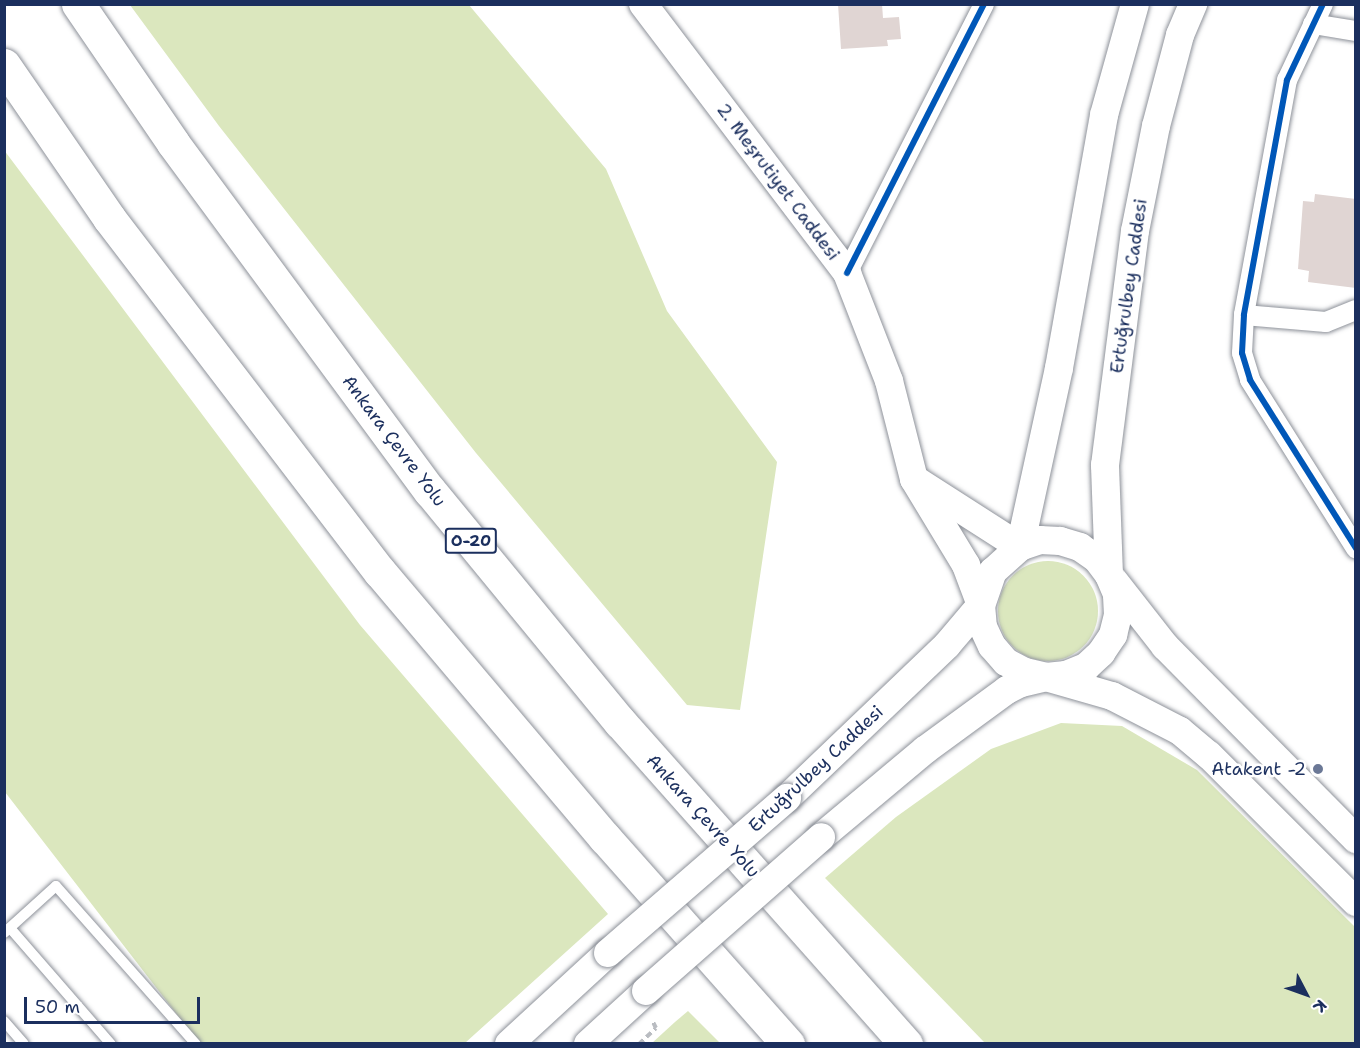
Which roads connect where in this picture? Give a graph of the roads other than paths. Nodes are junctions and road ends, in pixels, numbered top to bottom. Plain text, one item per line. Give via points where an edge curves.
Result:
1 (78, 4) edge
2 (643, 4) edge
3 (984, 4) edge
4 (1135, 4) edge
5 (1193, 4) edge
6 (1323, 4) edge
7 (1313, 24) junction
8 (1356, 31) edge
9 (4, 65) edge
10 (847, 273) junction
11 (1356, 310) edge
12 (1244, 315) junction
13 (914, 479) junction
14 (1020, 547) junction
15 (1356, 548) edge
16 (1109, 574) junction
17 (981, 605) junction
18 (1046, 677) junction
19 (1356, 839) edge
20 (1356, 902) edge
21 (7, 930) edge
22 (4, 1021) edge
23 (24, 1044) edge
24 (111, 1044) edge
25 (196, 1044) edge
26 (509, 1044) edge
27 (588, 1044) edge
28 (788, 1044) edge
29 (906, 1044) edge

1 - 29 highway, Ankara Çevre Yolu / O-20 via 173,143 430,491 620,722
2 - 10 main road, 2. Meşrutiyet Caddesi
3 - 10 street
4 - 14 main road via 1104,115 1059,368
5 - 16 main road, Ertuğrulbey Caddesi via 1180,35 1156,126 1134,231 1105,465
6 - 7 street
7 - 8 street
7 - 12 street via 1287,80
9 - 28 highway via 109,219 380,572 605,838
10 - 13 main road, 2. Meşrutiyet Caddesi via 889,381
11 - 12 street via 1326,322
12 - 15 street via 1242,353 1250,380
13 - 14 main road
13 - 17 main road, 2. Meşrutiyet Caddesi via 966,566
14 - 16 main road via 1040,540 1080,547
14 - 17 main road, Ertuğrulbey Caddesi via 993,571
16 - 18 main road, Ertuğrulbey Caddesi via 1117,594 1118,615 1113,635 1086,666 1066,675
16 - 19 main road via 1165,646
17 - 18 main road, Ertuğrulbey Caddesi via 983,627 1006,662
17 - 26 main road, Ertuğrulbey Caddesi, bridge via 947,645 787,798
18 - 20 main road via 1112,696 1180,731
18 - 27 main road, Ertuğrulbey Caddesi, bridge via 1021,683 985,704 821,837 648,1003
21 - 24 lane
21 - 25 lane via 56,886
22 - 23 lane

